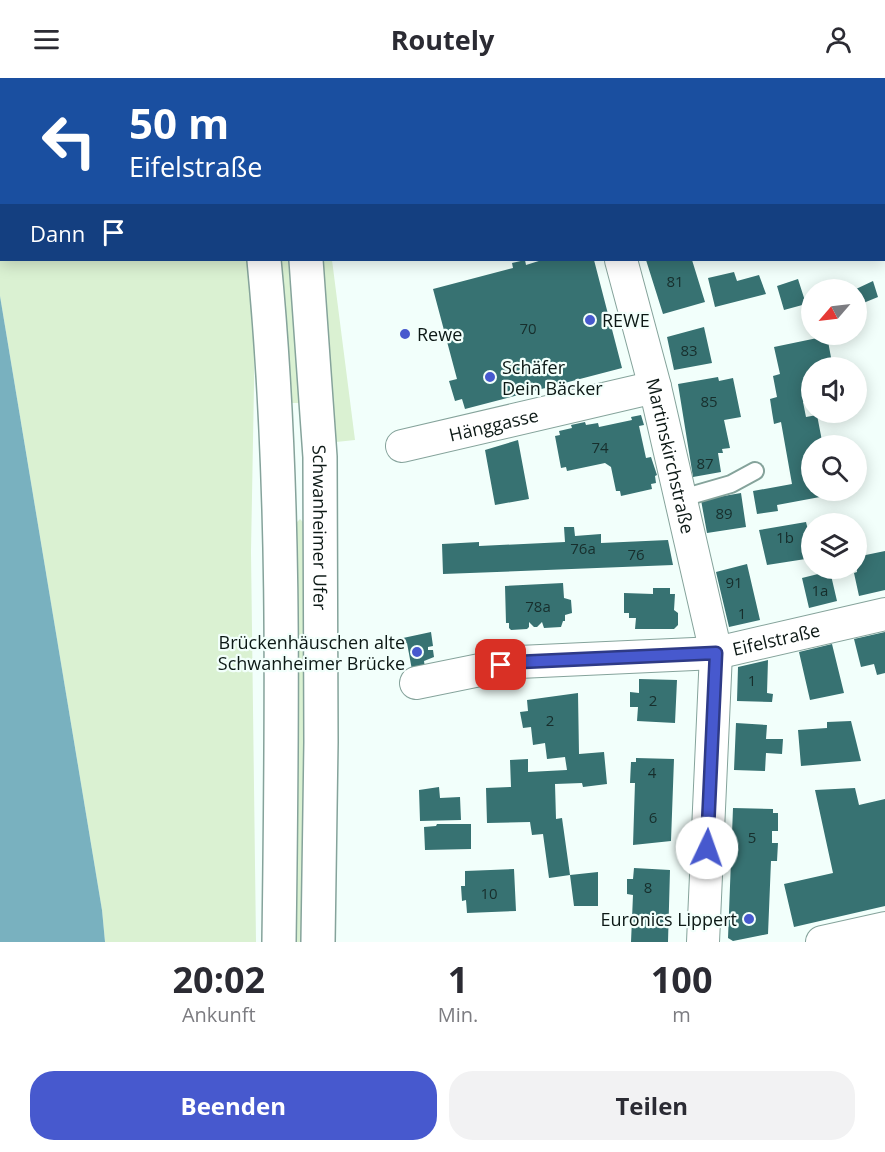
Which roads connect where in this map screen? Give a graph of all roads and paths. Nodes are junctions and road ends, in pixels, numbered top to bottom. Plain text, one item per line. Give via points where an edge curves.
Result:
1 (264, 261) edge
2 (306, 261) edge
3 (621, 261) edge
4 (655, 387) junction
5 (402, 446) dead end
6 (755, 471) dead end
7 (679, 499) junction
8 (885, 614) edge
9 (716, 653) junction
10 (416, 682) dead end
11 (885, 928) edge
12 (279, 942) edge
13 (318, 942) edge
14 (703, 942) edge
15 (822, 942) edge

1 - 12 main road via 277,456 280,582
2 - 13 main road, Schwanheimer Ufer via 320,457
3 - 4 street, Martinskirchstraße
4 - 5 street, Hänggasse
4 - 7 street, Martinskirchstraße
6 - 7 lane via 730,484
7 - 9 street, Martinskirchstraße
8 - 9 street, Eifelstraße
9 - 10 street, Eifelstraße via 519,662
9 - 14 street, Martinskirchstraße
11 - 15 street

